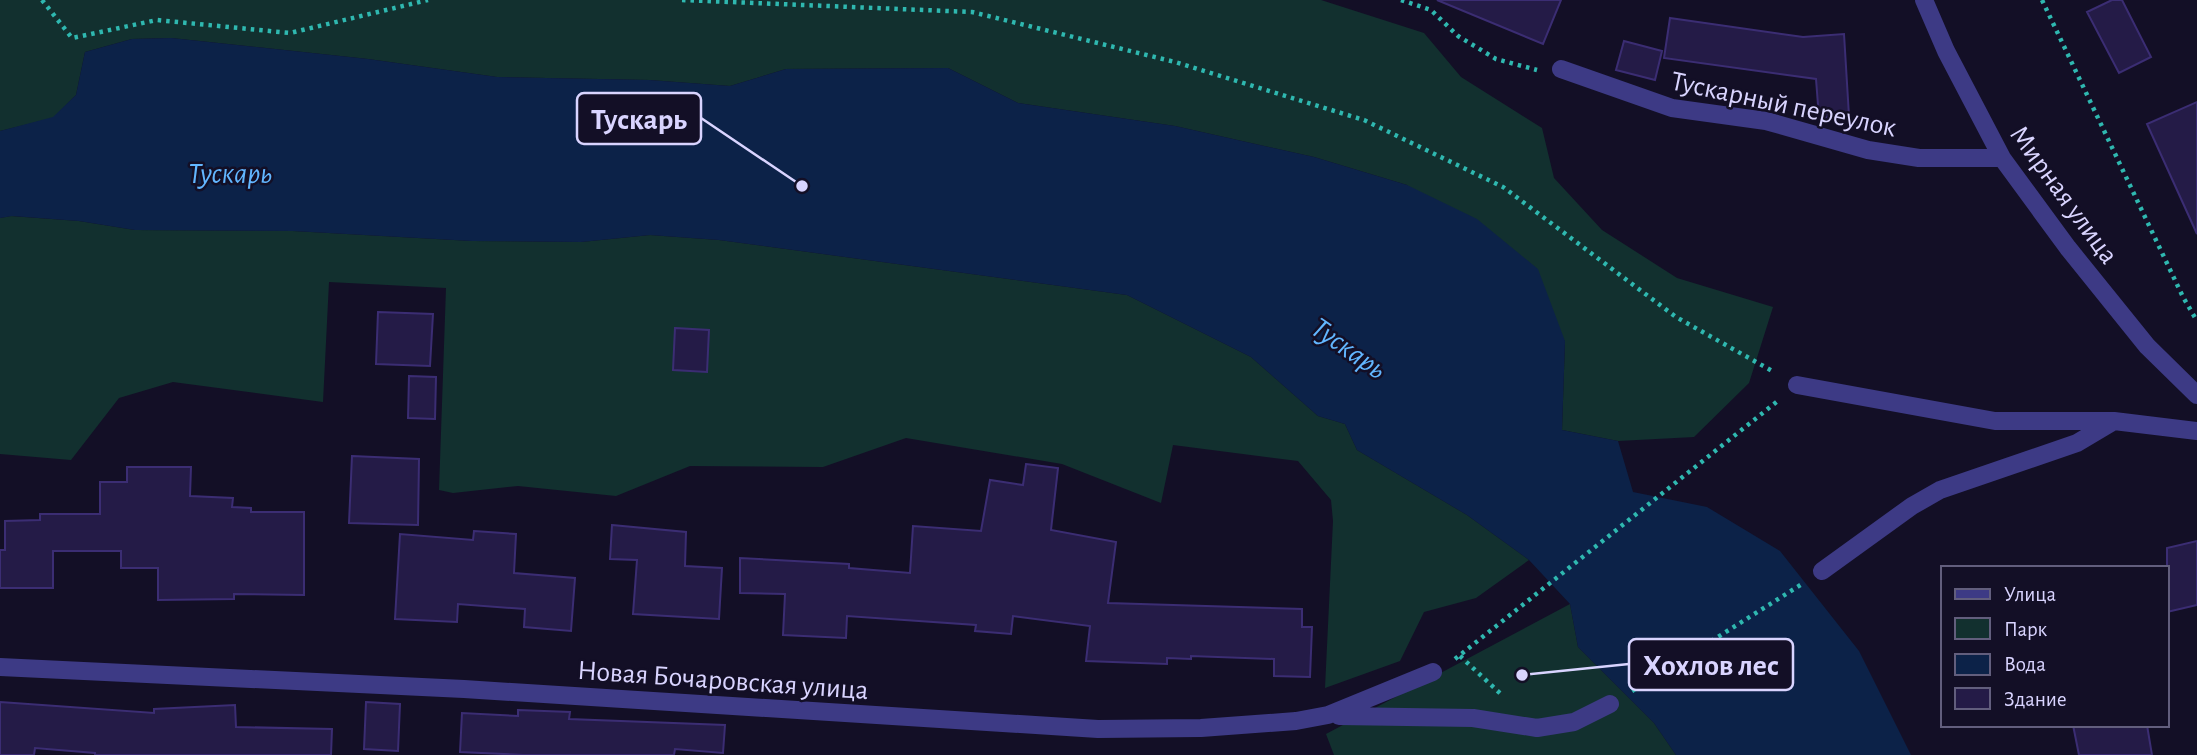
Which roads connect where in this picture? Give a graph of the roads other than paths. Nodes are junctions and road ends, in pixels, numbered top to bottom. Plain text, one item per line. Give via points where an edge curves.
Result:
1 (1924, 0) edge
2 (1561, 69) road end
3 (2002, 158) junction
4 (1797, 385) road end
5 (2197, 395) edge
6 (2114, 421) junction
7 (2197, 431) edge
8 (1822, 571) road end
9 (0, 667) edge
10 (1433, 672) dead end
11 (1610, 704) road end
12 (1328, 715) junction

1 - 3 street, Мирная улица
2 - 3 street, Тускарный переулок via 1672,108 1766,121 1868,150 1919,158
3 - 5 street, Мирная улица via 2147,346
4 - 6 street via 1995,421
6 - 7 street
6 - 8 street via 2077,443 1940,490
9 - 12 street, Новая Бочаровская улица via 1098,729 1201,728
10 - 12 street, Новая Бочаровская улица
11 - 12 street via 1574,722 1537,728 1473,718

